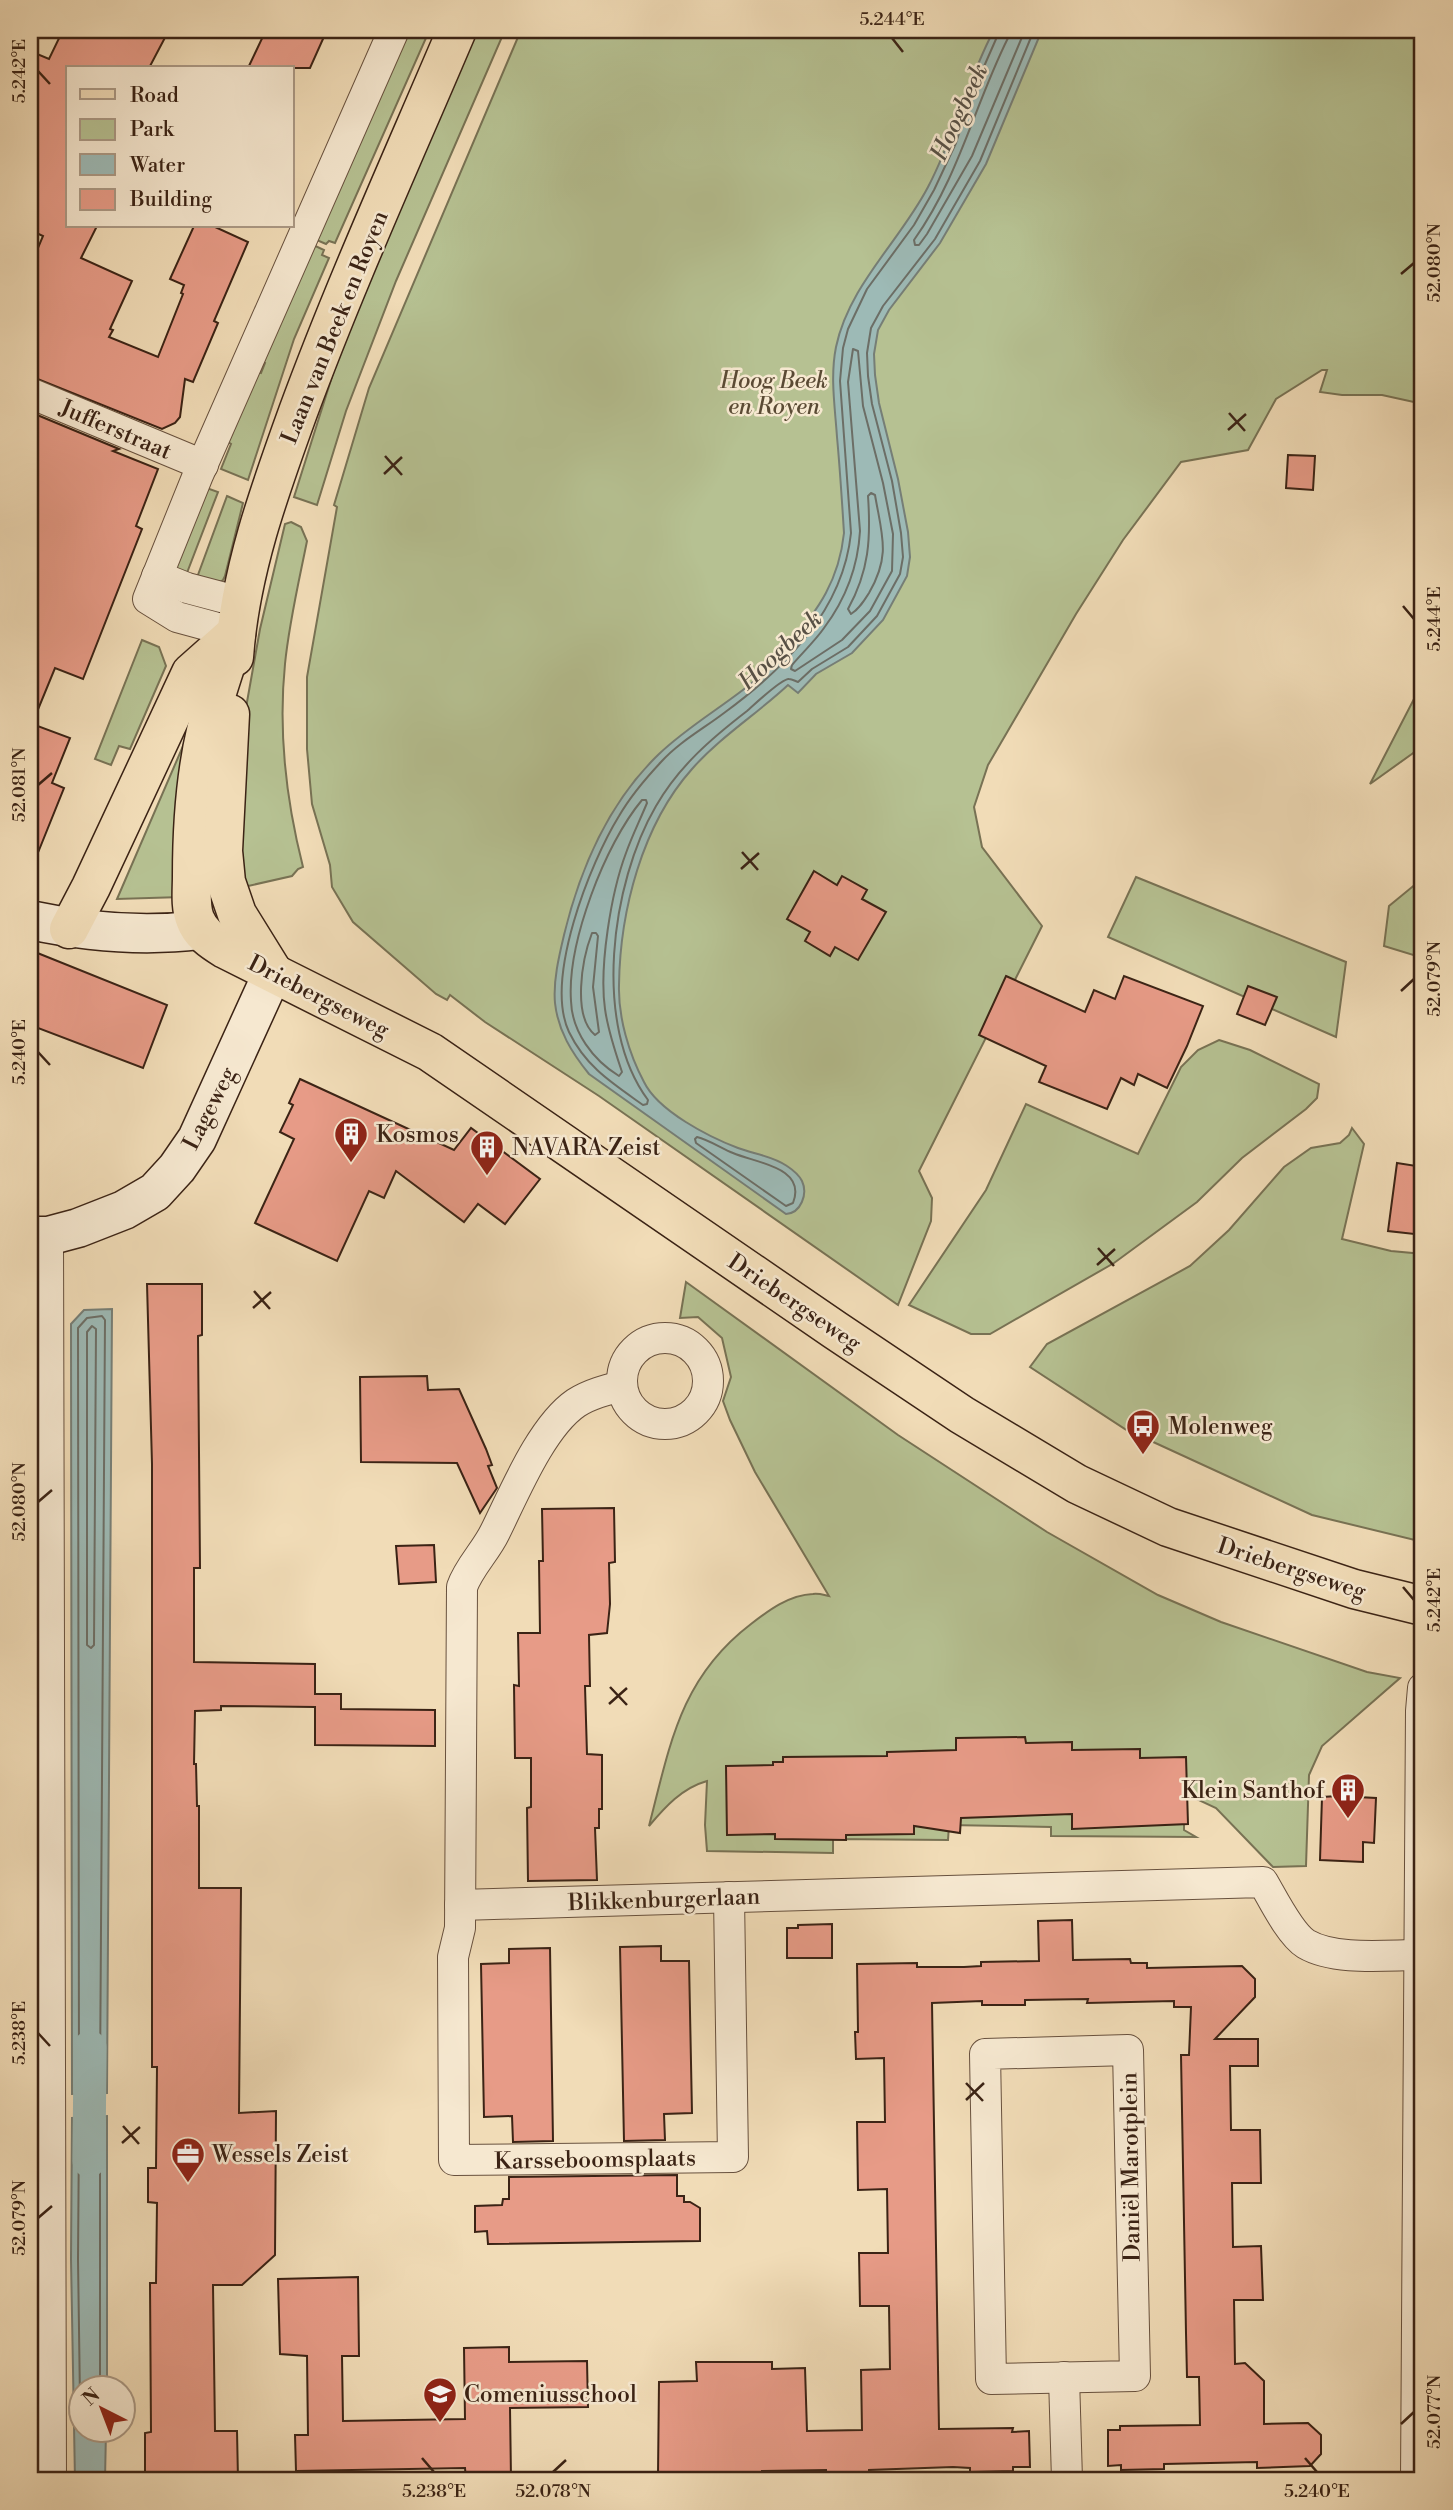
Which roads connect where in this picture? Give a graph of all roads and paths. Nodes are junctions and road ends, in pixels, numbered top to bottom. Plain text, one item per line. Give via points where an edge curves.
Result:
1 (394, 30) edge
2 (457, 30) edge
3 (30, 393) edge
4 (203, 466) junction
5 (238, 617) junction
6 (30, 920) edge
7 (69, 929) junction
8 (200, 930) junction
9 (273, 972) junction
10 (39, 1236) edge
11 (622, 1386) dead end
12 (1423, 1606) edge
13 (1423, 1688) edge
14 (729, 1897) junction
15 (460, 1905) junction
16 (1419, 1955) junction
17 (1064, 2377) junction
18 (51, 2480) edge
19 (1067, 2480) edge
20 (1416, 2480) edge

1 - 4 street
2 - 5 main road, Laan van Beek en Royen via 320,352 265,502
3 - 4 street, Jufferstraat
4 - 5 street via 153,587 166,612 177,617
5 - 7 main road via 191,673
5 - 8 main road, Laan van Beek en Royen via 199,767 192,912
5 - 9 main road, Laan van Beek en Royen via 223,851 226,881 237,914
6 - 7 main road
7 - 8 main road
8 - 9 main road, Driebergseweg via 225,949
9 - 10 main road, Lageweg via 197,1139 177,1168 155,1192 124,1210 78,1228
9 - 12 main road, Driebergseweg via 430,1052 835,1331 1077,1484 1168,1527 1354,1590
10 - 18 street
11 - 15 street via 576,1403 558,1420 462,1587
13 - 16 street
14 - 15 street, Blikkenburgerlaan
14 - 15 street, Karsseboomsplaats via 733,2157 454,2160 453,1957
14 - 16 street, Blikkenburgerlaan via 1263,1882 1305,1944 1357,1955
16 - 20 street
17 - 17 street, Daniël Marotplein via 991,2379 985,2054 1128,2050 1135,2376
17 - 19 street

